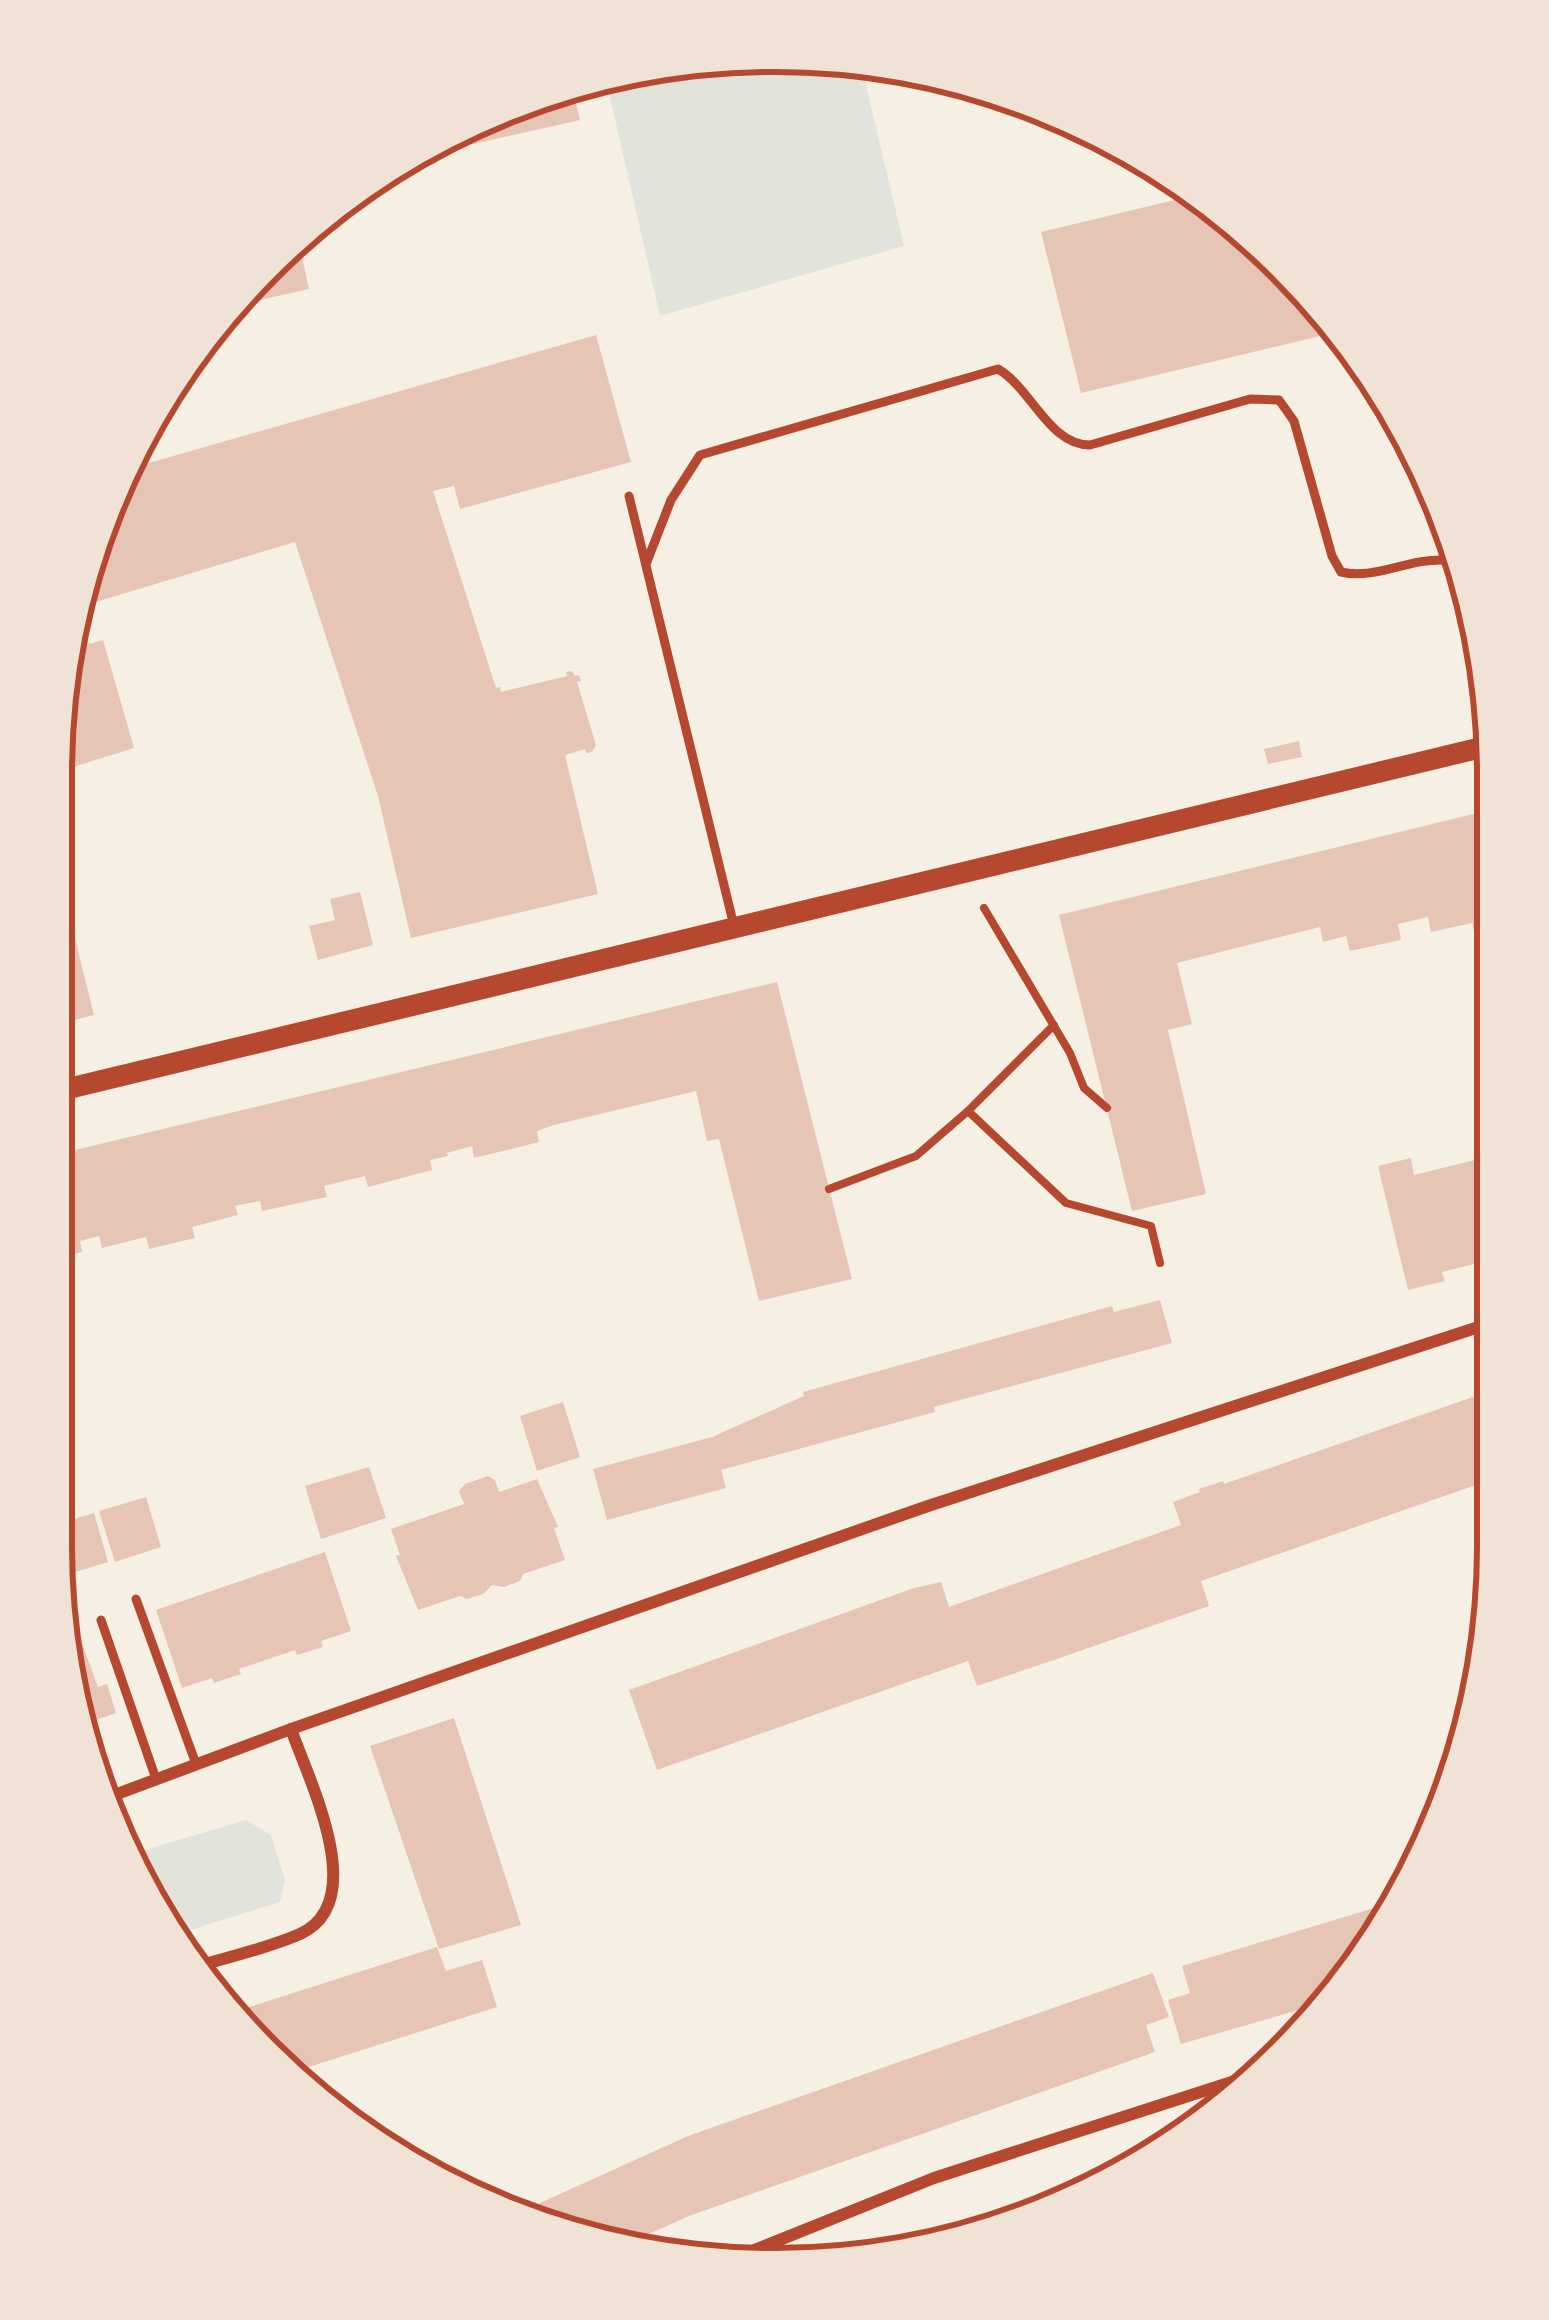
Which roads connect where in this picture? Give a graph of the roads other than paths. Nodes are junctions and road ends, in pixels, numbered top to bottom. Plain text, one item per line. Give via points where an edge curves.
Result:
1 (629, 496) dead end
2 (1443, 560) edge
3 (646, 564) junction
4 (1476, 749) edge
5 (734, 926) junction
6 (72, 1088) edge
7 (1477, 1328) edge
8 (136, 1599) dead end
9 (101, 1620) dead end
10 (291, 1729) junction
11 (196, 1764) junction
12 (156, 1778) junction
13 (117, 1793) edge
14 (209, 1963) edge
15 (1226, 2084) edge
16 (761, 2247) edge

1 - 3 lane
2 - 3 lane via 1360,576 1341,572 1280,400 1250,399 1077,445 998,369 700,454
3 - 5 lane
4 - 5 street
5 - 6 street
7 - 10 street via 928,1506
8 - 11 lane
9 - 12 lane
10 - 11 street
10 - 14 street via 335,1862 332,1902 305,1933
11 - 12 street
12 - 13 street
15 - 16 street via 934,2178

